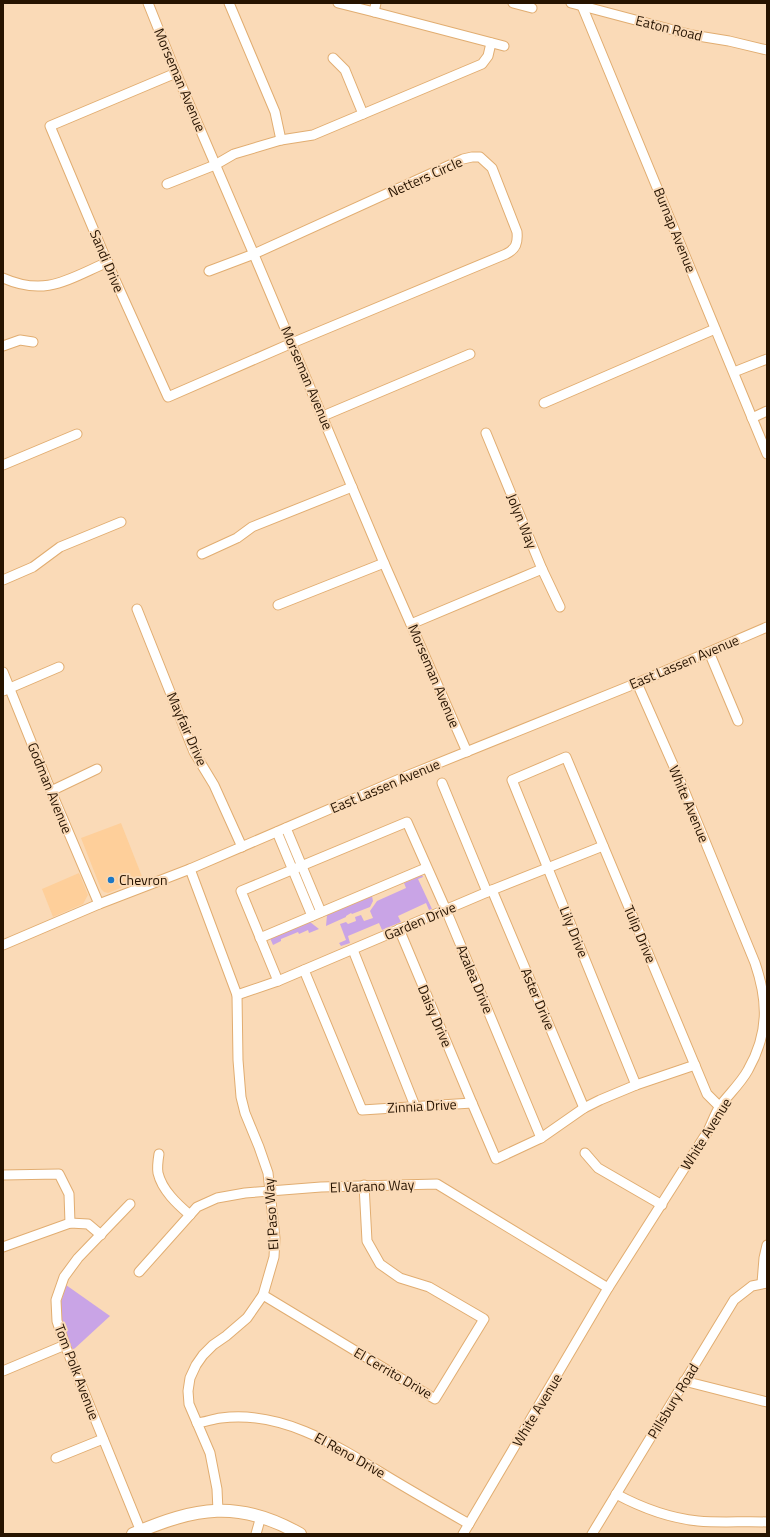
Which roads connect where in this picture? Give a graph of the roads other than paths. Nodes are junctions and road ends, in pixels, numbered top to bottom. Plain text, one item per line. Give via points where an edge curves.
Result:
1 (148, 3) edge
2 (229, 3) edge
3 (338, 3) edge
4 (514, 3) edge
5 (571, 3) edge
6 (582, 6) junction
7 (375, 7) edge
8 (532, 8) dead end
9 (491, 43) junction
10 (504, 46) dead end
11 (767, 50) edge
12 (333, 58) dead end
13 (176, 73) junction
14 (363, 114) junction
15 (281, 140) junction
16 (215, 165) junction
17 (166, 184) dead end
18 (254, 254) junction
19 (108, 262) junction
20 (209, 271) dead end
21 (3, 278) edge
22 (716, 329) junction
23 (33, 342) dead end
24 (292, 343) junction
25 (3, 346) edge
26 (470, 354) dead end
27 (767, 359) edge
28 (734, 372) junction
29 (544, 403) dead end
30 (767, 411) edge
31 (323, 416) junction
32 (752, 418) junction
33 (486, 433) dead end
34 (77, 434) dead end
35 (767, 454) edge
36 (3, 465) edge
37 (352, 487) junction
38 (121, 522) dead end
39 (202, 554) dead end
40 (384, 563) junction
41 (542, 569) junction
42 (3, 580) edge
43 (278, 605) dead end
44 (560, 607) dead end
45 (137, 609) dead end
46 (411, 624) junction
47 (767, 627) edge
48 (709, 652) junction
49 (59, 668) dead end
50 (3, 672) edge
51 (637, 683) junction
52 (6, 689) edge
53 (738, 721) dead end
54 (466, 752) junction
55 (566, 756) joint
56 (97, 769) dead end
57 (442, 783) dead end
58 (51, 791) junction
59 (286, 828) junction
60 (277, 832) junction
61 (603, 846) junction
62 (242, 847) junction
63 (302, 866) junction
64 (426, 868) junction
65 (549, 868) junction
66 (190, 869) junction
67 (293, 870) junction
68 (489, 891) junction
69 (99, 904) junction
70 (446, 910) junction
71 (321, 912) junction
72 (312, 916) junction
73 (399, 929) junction
74 (260, 938) junction
75 (3, 945) edge
76 (353, 950) junction
77 (304, 970) junction
78 (278, 981) junction
79 (237, 995) junction
80 (695, 1066) junction
81 (636, 1085) junction
82 (472, 1103) junction
83 (415, 1106) junction
84 (720, 1107) junction
85 (584, 1108) junction
86 (541, 1138) junction
87 (585, 1153) dead end
88 (159, 1154) dead end
89 (3, 1175) edge
90 (364, 1185) junction
91 (271, 1191) junction
92 (130, 1204) dead end
93 (662, 1205) junction
94 (190, 1215) junction
95 (70, 1224) junction
96 (101, 1235) junction
97 (767, 1245) edge
98 (3, 1247) edge
99 (138, 1272) dead end
100 (765, 1283) edge
101 (608, 1288) junction
102 (263, 1295) junction
103 (65, 1346) junction
104 (3, 1370) edge
105 (684, 1381) junction
106 (767, 1402) edge
107 (197, 1423) junction
108 (103, 1439) junction
109 (56, 1458) dead end
110 (616, 1494) junction
111 (218, 1511) junction
112 (261, 1516) junction
113 (767, 1522) edge
114 (469, 1524) junction
115 (138, 1533) edge
116 (256, 1534) edge
117 (300, 1534) edge
118 (463, 1534) edge
119 (592, 1534) edge

1 - 13 street, Morseman Avenue
2 - 15 street via 274,112
3 - 7 street
4 - 8 street
5 - 6 street, Eaton Road
6 - 11 street, Eaton Road via 692,35
6 - 22 street, Burnap Avenue
7 - 9 street
9 - 10 street
9 - 14 street via 488,56 482,64
12 - 14 street via 345,70
13 - 16 street, Morseman Avenue
13 - 19 street, Sandi Drive via 50,126
14 - 15 street via 313,135
15 - 16 street via 234,154
16 - 17 street
16 - 18 street, Morseman Avenue
18 - 20 street, Netters Circle
18 - 24 street, Morseman Avenue
18 - 24 street, Netters Circle via 463,159 480,158 492,168 517,232 517,243 511,252
19 - 21 street via 51,286 32,287
19 - 24 street, Sandi Drive via 168,397
22 - 28 street, Burnap Avenue
22 - 29 street
23 - 25 street via 20,340
24 - 31 street, Morseman Avenue
26 - 31 street
27 - 28 street
28 - 32 street, Burnap Avenue
30 - 32 street
31 - 37 street, Morseman Avenue
32 - 35 street, Burnap Avenue
33 - 41 street, Jolyn Way
34 - 36 street
37 - 39 street via 252,527 237,538
37 - 40 street, Morseman Avenue
38 - 42 street via 60,547 33,567
40 - 43 street
40 - 46 street, Morseman Avenue
41 - 44 street, Jolyn Way
41 - 46 street
45 - 62 street, Mayfair Drive via 194,752 214,785
46 - 54 street, Morseman Avenue
47 - 48 street, East Lassen Avenue
48 - 51 street, East Lassen Avenue
48 - 53 street
49 - 52 street
50 - 52 street, Godman Avenue
51 - 54 street, East Lassen Avenue
51 - 84 street, White Avenue via 682,786 763,988 765,1006 762,1036 749,1069
52 - 58 street, Godman Avenue
54 - 59 street, East Lassen Avenue
55 - 61 street, Tulip Drive
55 - 65 street, Lily Drive via 512,780
56 - 58 street
57 - 68 street, Aster Drive
58 - 69 street, Godman Avenue
59 - 60 street, East Lassen Avenue
59 - 63 street
60 - 62 street, East Lassen Avenue
60 - 67 street
61 - 65 street, Garden Drive
61 - 80 street, Tulip Drive
62 - 66 street, East Lassen Avenue
63 - 64 street, Azalea Drive via 407,822
63 - 67 street
63 - 71 street
64 - 70 street, Azalea Drive
64 - 71 street
65 - 68 street, Garden Drive
65 - 81 street, Lily Drive
66 - 69 street, East Lassen Avenue
66 - 79 street, El Paso Way
67 - 72 street
67 - 74 street via 241,891
68 - 70 street, Garden Drive
68 - 85 street, Aster Drive
69 - 75 street, East Lassen Avenue
70 - 73 street, Garden Drive
70 - 86 street, Azalea Drive
71 - 72 street
72 - 74 street
73 - 76 street, Garden Drive
73 - 82 street, Daisy Drive
74 - 78 street
76 - 77 street, Garden Drive
76 - 83 street
77 - 78 street, Garden Drive
77 - 83 street, Zinnia Drive via 362,1110
78 - 79 street, Garden Drive
79 - 91 street, El Paso Way via 241,1097 268,1173
80 - 81 street, Zinnia Drive
80 - 84 street, Tulip Drive via 706,1094
81 - 85 street, Zinnia Drive
82 - 83 street, Zinnia Drive
82 - 86 street, Zinnia Drive via 496,1159
84 - 93 street, White Avenue
85 - 86 street, Zinnia Drive
87 - 93 street via 598,1168
88 - 94 street via 158,1171 161,1182 177,1204
89 - 95 street via 59,1174 69,1194
90 - 91 street, El Varano Way
90 - 101 street, El Varano Way via 437,1184
90 - 102 street, El Cerrito Drive via 368,1241 380,1264 400,1278 429,1287 484,1319 435,1399
91 - 94 street, El Varano Way via 218,1198 206,1202
91 - 102 street, El Paso Way via 274,1257
92 - 96 street, Tom Polk Avenue
93 - 101 street, White Avenue
94 - 99 street, El Varano Way
95 - 96 street via 88,1224
95 - 98 street
96 - 103 street, Tom Polk Avenue via 78,1258 64,1277 56,1300 57,1321
97 - 100 street via 763,1263
100 - 105 street, Pillsbury Road via 752,1286 734,1300
101 - 114 street, White Avenue
102 - 107 street, El Paso Way via 247,1318 213,1345 196,1365 188,1391 189,1404
103 - 104 street
103 - 108 street, Tom Polk Avenue
105 - 106 street
105 - 110 street, Pillsbury Road
107 - 111 street, El Paso Way via 210,1453 217,1489
107 - 114 street, El Reno Drive via 221,1418 254,1418 307,1432 350,1452
108 - 109 street
108 - 115 street, Tom Polk Avenue
110 - 113 street via 652,1511 682,1519
110 - 119 street, Pillsbury Road
111 - 112 main road
111 - 115 main road via 169,1520
112 - 116 street
112 - 117 main road
114 - 118 street, White Avenue

